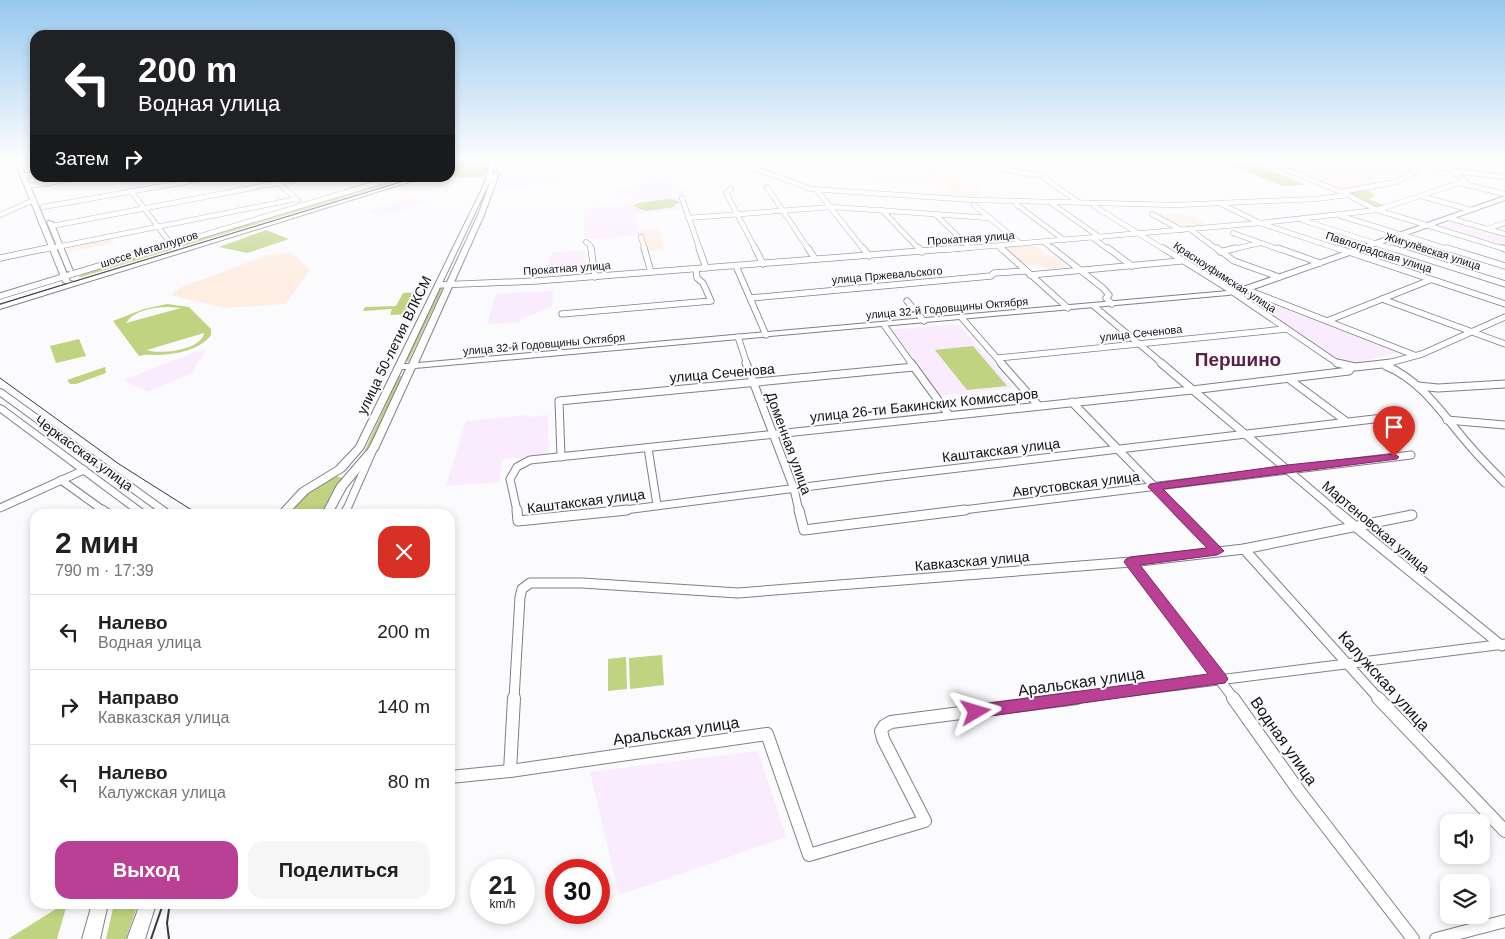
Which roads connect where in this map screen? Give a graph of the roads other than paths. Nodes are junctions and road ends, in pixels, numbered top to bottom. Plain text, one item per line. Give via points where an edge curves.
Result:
1 (25, 204) edge
2 (37, 204) edge
3 (39, 204) edge
4 (77, 204) edge
5 (141, 204) edge
6 (166, 204) edge
7 (267, 204) edge
8 (303, 204) edge
9 (335, 204) edge
10 (476, 204) edge
11 (486, 204) edge
12 (684, 204) edge
13 (732, 204) edge
14 (779, 204) edge
15 (829, 204) edge
16 (975, 204) edge
17 (1017, 204) edge
18 (1052, 204) edge
19 (1087, 204) joint
20 (1220, 204) junction
21 (1223, 204) edge
22 (1365, 204) edge
23 (1396, 204) edge
24 (1449, 204) edge
25 (1486, 204) edge
26 (832, 207) junction
27 (144, 208) junction
28 (783, 210) junction
29 (882, 210) junction
30 (1377, 210) junction
31 (1471, 210) junction
32 (43, 212) junction
33 (737, 214) junction
34 (935, 214) junction
35 (1152, 214) dead end
36 (0, 215) edge
37 (1336, 215) junction
38 (688, 218) junction
39 (990, 218) junction
40 (1449, 218) junction
41 (1297, 219) junction
42 (1505, 222) edge
43 (1260, 223) junction
44 (52, 226) junction
45 (158, 226) junction
46 (1425, 226) junction
47 (1487, 229) junction
48 (1181, 230) junction
49 (1191, 230) junction
50 (1233, 233) dead end
51 (1141, 234) junction
52 (1402, 234) junction
53 (1505, 234) edge
54 (641, 238) dead end
55 (1093, 238) junction
56 (1100, 238) junction
57 (1064, 240) junction
58 (586, 242) dead end
59 (1044, 242) junction
60 (1260, 243) junction
61 (1377, 243) junction
62 (171, 244) junction
63 (1021, 244) junction
64 (998, 246) junction
65 (57, 247) junction
66 (970, 248) junction
67 (1505, 249) edge
68 (922, 252) junction
69 (1220, 252) junction
70 (1350, 253) junction
71 (869, 256) junction
72 (0, 258) edge
73 (815, 259) junction
74 (1181, 261) junction
75 (1320, 263) junction
76 (763, 264) junction
77 (736, 266) junction
78 (1132, 266) junction
79 (1505, 266) edge
80 (706, 268) junction
81 (696, 269) junction
82 (1081, 270) junction
83 (651, 272) junction
84 (1027, 273) junction
85 (68, 276) junction
86 (595, 277) junction
87 (1279, 278) junction
88 (1430, 280) junction
89 (74, 284) junction
90 (1505, 284) edge
91 (438, 285) junction
92 (450, 285) junction
93 (1246, 289) junction
94 (1231, 292) junction
95 (0, 296) edge
96 (751, 298) junction
97 (1382, 299) junction
98 (907, 301) dead end
99 (1112, 304) junction
100 (1505, 304) edge
101 (1094, 306) junction
102 (0, 307) edge
103 (1068, 308) junction
104 (562, 314) dead end
105 (961, 317) junction
106 (1505, 317) edge
107 (924, 321) junction
108 (1327, 321) junction
109 (884, 325) junction
110 (1286, 329) junction
111 (1475, 332) junction
112 (766, 335) junction
113 (738, 337) junction
114 (1138, 344) junction
115 (1505, 344) edge
116 (1414, 355) junction
117 (998, 358) junction
118 (412, 366) junction
119 (1386, 366) junction
120 (398, 367) junction
121 (914, 367) junction
122 (1351, 368) junction
123 (1289, 379) junction
124 (753, 383) junction
125 (1505, 384) edge
126 (1418, 386) junction
127 (1192, 390) junction
128 (0, 392) edge
129 (1072, 402) junction
130 (1038, 405) junction
131 (0, 408) edge
132 (949, 415) junction
133 (1391, 417) dead end
134 (1447, 420) junction
135 (1348, 422) junction
136 (1505, 425) edge
137 (773, 434) junction
138 (1248, 434) junction
139 (648, 448) junction
140 (1118, 449) junction
141 (373, 450) junction
142 (1411, 455) dead end
143 (561, 457) junction
144 (98, 463) junction
145 (1287, 469) junction
146 (84, 470) junction
147 (60, 480) junction
148 (1505, 483) edge
149 (1154, 487) junction
150 (794, 489) junction
151 (657, 505) junction
152 (0, 508) edge
153 (101, 509) edge
154 (137, 509) edge
155 (162, 509) edge
156 (287, 509) edge
157 (330, 509) edge
158 (347, 509) edge
159 (1412, 515) dead end
160 (518, 521) joint
161 (1354, 526) junction
162 (804, 530) joint
163 (1244, 549) junction
164 (1217, 551) junction
165 (1131, 562) junction
166 (1503, 646) edge
167 (1345, 663) junction
168 (1220, 679) junction
169 (510, 771) junction
170 (455, 777) edge
171 (1505, 831) edge
172 (99, 909) edge
173 (146, 909) edge
174 (1505, 921) edge
175 (91, 939) edge
176 (136, 939) edge
177 (1413, 939) edge
178 (1436, 939) edge

1 - 36 street
2 - 32 main road
3 - 32 main road
4 - 32 street
5 - 27 street
6 - 27 street
7 - 45 street
8 - 62 street, шоссе Металлургов
9 - 89 main road, шоссе Металлургов
10 - 91 main road, улица 50-летия ВЛКСМ
11 - 92 main road, улица 50-летия ВЛКСМ
12 - 38 street
13 - 33 street
14 - 28 street
15 - 26 street
16 - 39 street
17 - 57 street
18 - 56 street
19 - 20 street
19 - 51 street, Красноуфимская улица via 1097,206
20 - 21 street
20 - 43 street, Павлоградская улица
22 - 30 street
23 - 30 street, Прокатная улица
24 - 31 street
25 - 31 main road, улица 32-й Годовщины Октября
26 - 28 street
26 - 29 street
26 - 71 street
27 - 44 street
27 - 45 street
28 - 33 street
28 - 73 street
29 - 34 street
29 - 68 street
30 - 37 street, Прокатная улица
30 - 46 street
31 - 40 main road, улица 32-й Годовщины Октября
32 - 44 main road
32 - 65 main road
33 - 38 street
33 - 76 street
34 - 39 street
34 - 66 street
35 - 48 street
37 - 41 street, Прокатная улица
37 - 52 street
38 - 80 street
39 - 63 street
40 - 46 main road, улица 32-й Годовщины Октября
40 - 47 street
41 - 43 street, Прокатная улица
41 - 61 street, Жигулёвская улица
42 - 47 street
43 - 49 street, Прокатная улица
43 - 70 street, Павлоградская улица
44 - 65 main road
45 - 62 street
45 - 65 street
46 - 52 main road, улица 32-й Годовщины Октября
46 - 67 street
47 - 53 street
48 - 49 street, Прокатная улица
48 - 51 street, Прокатная улица
49 - 69 street
50 - 60 street
51 - 56 street, Прокатная улица
51 - 74 street, Красноуфимская улица
52 - 61 main road, улица 32-й Годовщины Октября
52 - 79 street
54 - 83 street
55 - 56 street, Прокатная улица
55 - 57 street, Прокатная улица
55 - 78 street
57 - 59 street, Прокатная улица
58 - 86 street via 590,245
59 - 63 street, Прокатная улица
59 - 82 street
60 - 69 street
60 - 75 street
61 - 70 main road, улица 32-й Годовщины Октября
61 - 90 street, Жигулёвская улица
62 - 85 street, шоссе Металлургов
63 - 64 street, Прокатная улица
64 - 66 street, Прокатная улица
64 - 84 street
65 - 72 street
65 - 85 main road
66 - 68 street, Прокатная улица
68 - 71 street, Прокатная улица
69 - 87 street
70 - 75 main road, улица 32-й Годовщины Октября
70 - 88 street, Павлоградская улица
71 - 73 street, Прокатная улица
73 - 76 street, Прокатная улица
74 - 78 street, улица Пржевальского
74 - 94 street, Красноуфимская улица
75 - 87 main road, улица 32-й Годовщины Октября
76 - 77 street, Прокатная улица
77 - 80 street, Прокатная улица
77 - 96 street
78 - 82 street, улица Пржевальского
80 - 81 street, Прокатная улица
81 - 83 street, Прокатная улица
81 - 104 street via 697,278 704,283 711,301
82 - 84 street, улица Пржевальского
82 - 99 street via 1103,288
83 - 86 street, Прокатная улица
84 - 96 street, улица Пржевальского via 994,273
84 - 103 street
85 - 89 main road
85 - 95 street, шоссе Металлургов
86 - 92 street, Прокатная улица
87 - 93 main road, улица 32-й Годовщины Октября
88 - 97 street
88 - 100 street, Павлоградская улица
89 - 102 main road, шоссе Металлургов
91 - 92 street, Прокатная улица
91 - 120 main road, улица 50-летия ВЛКСМ
92 - 118 main road, улица 50-летия ВЛКСМ
93 - 94 main road, улица 32-й Годовщины Октября
93 - 108 street, Красноуфимская улица
94 - 99 main road, улица 32-й Годовщины Октября
94 - 110 street, Красноуфимская улица
96 - 112 street
97 - 108 street
97 - 111 street
98 - 107 street
99 - 101 main road, улица 32-й Годовщины Октября
101 - 103 main road, улица 32-й Годовщины Октября
101 - 114 street, Мартеновская улица
103 - 105 main road, улица 32-й Годовщины Октября
105 - 107 main road, улица 32-й Годовщины Октября
105 - 117 street
106 - 111 street, улица 26-ти Бакинских Комиссаров
107 - 109 main road, улица 32-й Годовщины Октября
108 - 116 street, Красноуфимская улица
109 - 112 main road, улица 32-й Годовщины Октября
109 - 121 street
110 - 114 street, улица Сеченова
110 - 122 street, Красноуфимская улица via 1337,363
111 - 115 street
111 - 116 street, улица 26-ти Бакинских Комиссаров
112 - 113 main road, улица 32-й Годовщины Октября
113 - 118 main road, улица 32-й Годовщины Октября
113 - 124 street, Доменная улица
114 - 117 street, улица Сеченова
114 - 127 street, Мартеновская улица
116 - 119 street, улица 26-ти Бакинских Комиссаров
117 - 130 street
118 - 120 main road, улица 32-й Годовщины Октября
118 - 141 main road, улица 50-летия ВЛКСМ
119 - 122 street, улица 26-ти Бакинских Комиссаров
119 - 126 street via 1400,370
120 - 156 main road, улица 50-летия ВЛКСМ via 360,447 349,462 304,491
121 - 124 street, улица Сеченова
121 - 132 street
122 - 123 street, улица 26-ти Бакинских Комиссаров via 1349,371
123 - 127 street, улица 26-ти Бакинских Комиссаров
123 - 135 street
124 - 137 street, Доменная улица
124 - 143 street, улица Сеченова via 559,401
125 - 126 street
126 - 134 street
127 - 129 street, улица 26-ти Бакинских Комиссаров
127 - 138 street, Мартеновская улица
128 - 144 main road, Черкасская улица
129 - 130 street, улица 26-ти Бакинских Комиссаров
129 - 140 street
130 - 132 street, улица 26-ти Бакинских Комиссаров
131 - 146 main road, Черкасская улица
132 - 137 street, улица 26-ти Бакинских Комиссаров
133 - 135 street, Каштакская улица
134 - 136 street
134 - 148 street
135 - 138 street, Каштакская улица
137 - 139 street, улица 26-ти Бакинских Комиссаров
137 - 150 street, Доменная улица
138 - 140 street, Каштакская улица
138 - 145 street, Мартеновская улица
139 - 143 street, улица 26-ти Бакинских Комиссаров
139 - 151 street, Каштакская улица
140 - 149 street
140 - 150 street, Каштакская улица
141 - 157 main road, улица 50-летия ВЛКСМ via 341,487
141 - 158 street
142 - 145 street, Августовская улица
143 - 160 street, улица 26-ти Бакинских Комиссаров via 530,460 514,467 510,489 516,501
144 - 146 main road
144 - 155 main road, Черкасская улица
145 - 149 street, Августовская улица
145 - 161 street, Мартеновская улица
146 - 147 street
146 - 154 main road, Черкасская улица
147 - 152 street
147 - 153 street
149 - 162 street, Августовская улица
149 - 164 street
150 - 151 street, Каштакская улица
150 - 162 street, Доменная улица
151 - 160 street, Каштакская улица
159 - 161 street, Кавказская улица
161 - 163 street, Кавказская улица
161 - 166 street, Мартеновская улица
163 - 164 street, Кавказская улица
163 - 167 street, Калужская улица
164 - 165 street, Кавказская улица
165 - 168 street, Водная улица
165 - 169 street, Кавказская улица via 738,593 530,583 522,589 520,598
166 - 167 street, Аральская улица
167 - 168 street, Аральская улица
167 - 171 street, Калужская улица
168 - 169 street, Аральская улица via 891,722 881,731 883,739 925,821 809,854 767,734
168 - 177 street, Водная улица via 1299,791
169 - 170 street, Аральская улица
172 - 175 main road
173 - 176 main road
174 - 178 street

